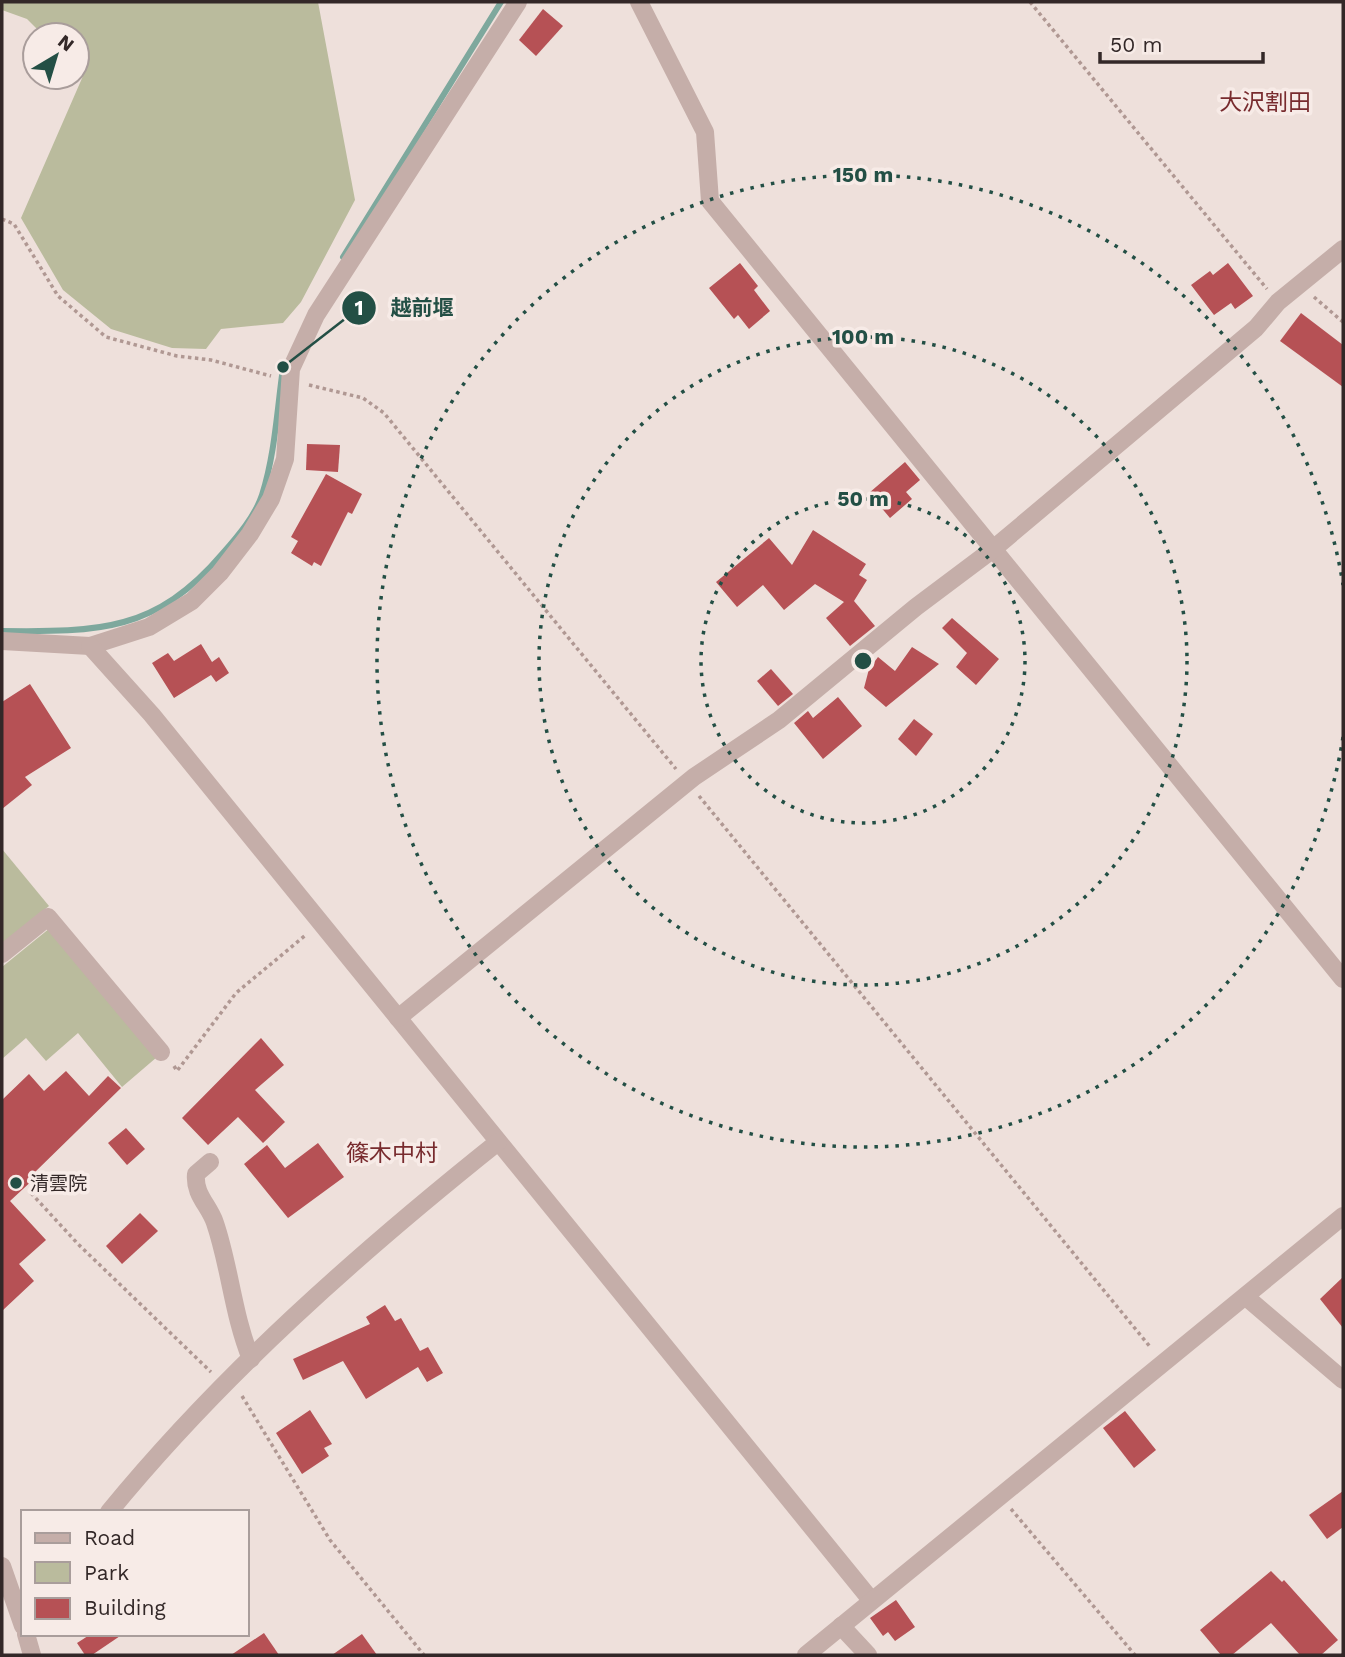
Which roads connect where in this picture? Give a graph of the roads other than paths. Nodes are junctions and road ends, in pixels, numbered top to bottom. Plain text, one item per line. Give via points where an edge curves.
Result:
1 (518, 2) edge
2 (639, 2) edge
3 (1343, 249) edge
4 (992, 550) junction
5 (2, 641) edge
6 (90, 646) junction
7 (2, 954) edge
8 (1343, 979) edge
9 (398, 1018) junction
10 (161, 1052) road end
11 (498, 1142) junction
12 (210, 1162) dead end
13 (1343, 1216) edge
14 (1245, 1297) junction
15 (251, 1359) junction
16 (1343, 1380) edge
17 (111, 1510) edge
18 (2, 1566) edge
19 (871, 1600) junction
20 (21, 1619) edge
21 (841, 1626) junction
22 (27, 1636) edge
23 (33, 1655) edge
24 (806, 1655) edge
25 (867, 1655) edge

1 - 6 street via 316,315 292,369 285,460 271,499 250,534 192,601 149,627
2 - 4 street via 705,132 710,201
3 - 4 street
4 - 8 street
4 - 9 street via 779,720 688,783
5 - 6 street
6 - 9 street via 152,715
7 - 10 street via 48,917
9 - 11 street
11 - 15 street via 405,1216
11 - 19 street
12 - 15 street via 196,1174 195,1187 215,1222
13 - 14 street
14 - 16 street
14 - 19 street
15 - 17 street via 160,1450
18 - 20 street
19 - 21 street
21 - 24 street
21 - 25 street
22 - 23 street

